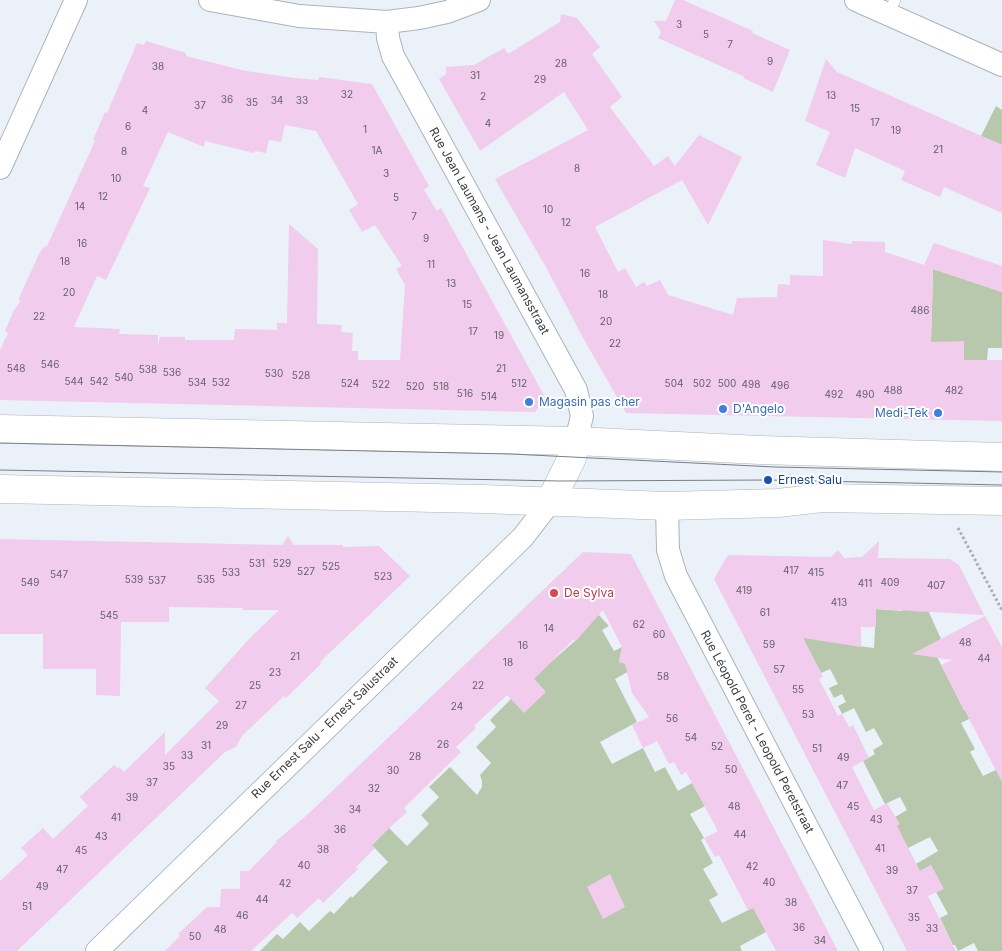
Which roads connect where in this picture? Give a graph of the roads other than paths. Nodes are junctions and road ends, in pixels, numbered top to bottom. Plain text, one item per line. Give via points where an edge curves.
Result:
1 (76, 0) edge
2 (210, 0) edge
3 (479, 0) edge
4 (856, 0) edge
5 (891, 7) edge
6 (387, 22) junction
7 (1002, 65) edge
8 (0, 168) edge
9 (0, 429) edge
10 (576, 441) junction
11 (1002, 457) edge
12 (0, 489) edge
13 (1002, 501) edge
14 (550, 502) junction
15 (668, 506) junction
16 (97, 951) edge
17 (872, 951) edge

1 - 8 street
2 - 6 street via 299,16
3 - 6 street via 448,12
4 - 5 street
5 - 7 street
6 - 10 street, Rue Jean Laumans - Jean Laumansstraat via 393,56 576,390 582,416
9 - 10 main road
10 - 11 main road
10 - 14 main road via 572,458
12 - 14 main road
13 - 15 main road via 822,498 770,504
14 - 15 main road
14 - 16 street, Rue Ernest Salu - Ernest Salustraat via 523,537
15 - 17 street, Rue Léopold Peret - Leopold Peretstraat via 668,550 676,576

